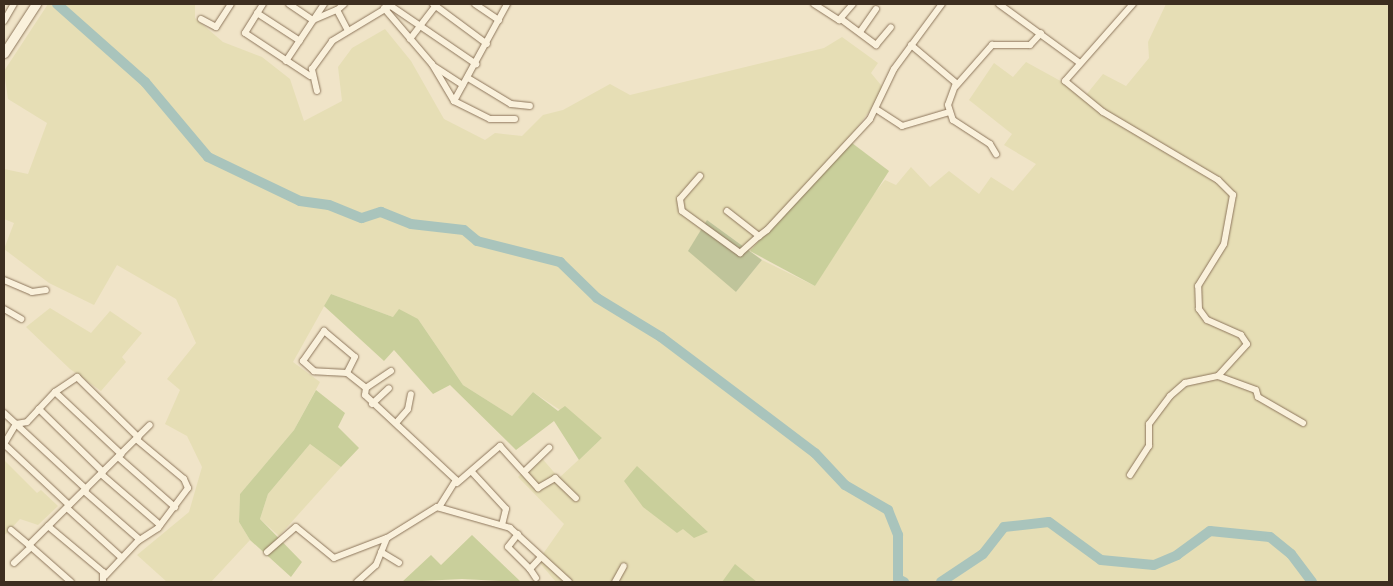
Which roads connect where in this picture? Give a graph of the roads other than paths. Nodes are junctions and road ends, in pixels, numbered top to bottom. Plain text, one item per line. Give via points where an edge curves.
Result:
1 (14, 4) edge
2 (36, 4) edge
3 (221, 4) edge
4 (263, 4) edge
5 (289, 4) edge
6 (324, 4) edge
7 (344, 4) edge
8 (435, 4) edge
9 (475, 4) edge
10 (507, 4) edge
11 (814, 4) edge
12 (853, 4) edge
13 (942, 4) edge
14 (999, 4) edge
15 (1133, 4) edge
16 (230, 6) edge
17 (387, 6) edge
18 (876, 9) dead end
19 (337, 10) junction
20 (257, 13) junction
21 (202, 20) dead end
22 (313, 20) junction
23 (499, 20) junction
24 (842, 20) junction
25 (4, 21) edge
26 (891, 27) dead end
27 (420, 28) junction
28 (346, 30) junction
29 (860, 32) junction
30 (1041, 33) junction
31 (410, 39) junction
32 (300, 41) junction
33 (487, 44) junction
34 (911, 45) junction
35 (4, 53) edge
36 (286, 61) junction
37 (1080, 63) junction
38 (432, 64) junction
39 (476, 64) junction
40 (310, 76) junction
41 (468, 78) junction
42 (463, 85) junction
43 (956, 86) junction
44 (318, 91) dead end
45 (454, 101) junction
46 (530, 106) dead end
47 (876, 109) junction
48 (949, 112) junction
49 (515, 119) dead end
50 (996, 154) dead end
51 (700, 176) dead end
52 (726, 211) dead end
53 (760, 236) junction
54 (4, 280) edge
55 (46, 290) dead end
56 (4, 309) edge
57 (21, 319) dead end
58 (391, 371) dead end
59 (347, 373) junction
60 (1218, 376) junction
61 (366, 388) junction
62 (389, 388) dead end
63 (55, 392) junction
64 (411, 394) dead end
65 (372, 404) junction
66 (38, 409) junction
67 (4, 413) edge
68 (1303, 423) dead end
69 (16, 424) junction
70 (396, 424) junction
71 (150, 425) dead end
72 (137, 438) junction
73 (549, 448) dead end
74 (120, 455) junction
75 (472, 472) junction
76 (524, 472) junction
77 (102, 473) junction
78 (1130, 475) dead end
79 (457, 483) junction
80 (85, 490) junction
81 (576, 498) dead end
82 (68, 507) junction
83 (175, 507) junction
84 (439, 507) junction
85 (160, 525) junction
86 (502, 525) junction
87 (48, 526) junction
88 (12, 530) dead end
89 (518, 534) junction
90 (387, 538) junction
91 (139, 540) junction
92 (30, 546) junction
93 (267, 552) dead end
94 (381, 552) junction
95 (541, 557) junction
96 (122, 558) junction
97 (14, 563) dead end
98 (398, 564) dead end
99 (624, 566) dead end
100 (530, 569) junction
101 (536, 578) dead end
102 (104, 579) edge
103 (71, 582) edge
104 (357, 582) edge
105 (569, 582) edge
106 (615, 582) edge

1 - 25 street
2 - 35 street
3 - 16 street
4 - 20 street
5 - 22 street
6 - 22 street
7 - 19 street
8 - 27 street
8 - 33 street
9 - 23 street
10 - 23 street
11 - 24 street
12 - 24 street
13 - 34 street
14 - 30 street
15 - 37 street
16 - 21 street via 216,27
17 - 27 street
17 - 28 street
17 - 31 street
18 - 29 street
19 - 22 street
19 - 28 street
20 - 32 street
20 - 36 street via 245,33
22 - 32 street
23 - 33 street
24 - 29 street
26 - 29 street via 877,45
27 - 31 street
27 - 39 street
28 - 40 street via 332,41
30 - 37 street
30 - 43 street via 1030,45 992,46
31 - 38 street
32 - 36 street
33 - 39 street
34 - 43 street
34 - 47 street via 894,69
36 - 40 street
37 - 60 street via 1066,77 1066,86 1218,180 1233,195 1236,202 1224,244 1198,286 1202,315 1219,329 1241,335 1247,344
38 - 42 street
38 - 45 street
39 - 41 street
40 - 44 street
41 - 42 street
41 - 46 street via 510,104
42 - 45 street
43 - 48 street
45 - 49 street via 490,119
47 - 48 street via 902,126
47 - 53 street
48 - 50 street via 962,129 983,138
51 - 53 street via 680,199 682,211 740,253
52 - 53 street
54 - 55 street via 32,292
56 - 57 street
58 - 61 street
59 - 59 street via 314,371 303,361 324,331 355,357
59 - 61 street
60 - 68 street via 1256,390 1258,397
60 - 78 street via 1185,383 1159,408 1149,424 1144,458
61 - 65 street
62 - 65 street
63 - 66 street
63 - 72 street via 77,377
63 - 74 street
64 - 70 street via 408,409
65 - 70 street
66 - 69 street via 27,422
66 - 77 street
67 - 69 street
69 - 80 street
69 - 82 street via 4,444
70 - 79 street
71 - 72 street
72 - 74 street
72 - 83 street via 187,483 188,488
73 - 76 street
74 - 77 street
74 - 83 street
75 - 76 street via 500,446
75 - 79 street
75 - 86 street via 506,509
76 - 81 street via 538,488 558,480
77 - 80 street
77 - 85 street
79 - 84 street
80 - 82 street
80 - 91 street
82 - 87 street
82 - 96 street
83 - 85 street
84 - 86 street
84 - 90 street
85 - 91 street
86 - 89 street
87 - 92 street
87 - 102 street
88 - 92 street
89 - 95 street
89 - 100 street via 508,547
90 - 93 street via 334,558 296,527
90 - 94 street
91 - 96 street
92 - 97 street
92 - 103 street
94 - 98 street
94 - 104 street via 376,565
95 - 100 street
95 - 105 street
96 - 102 street
99 - 106 street
100 - 101 street

